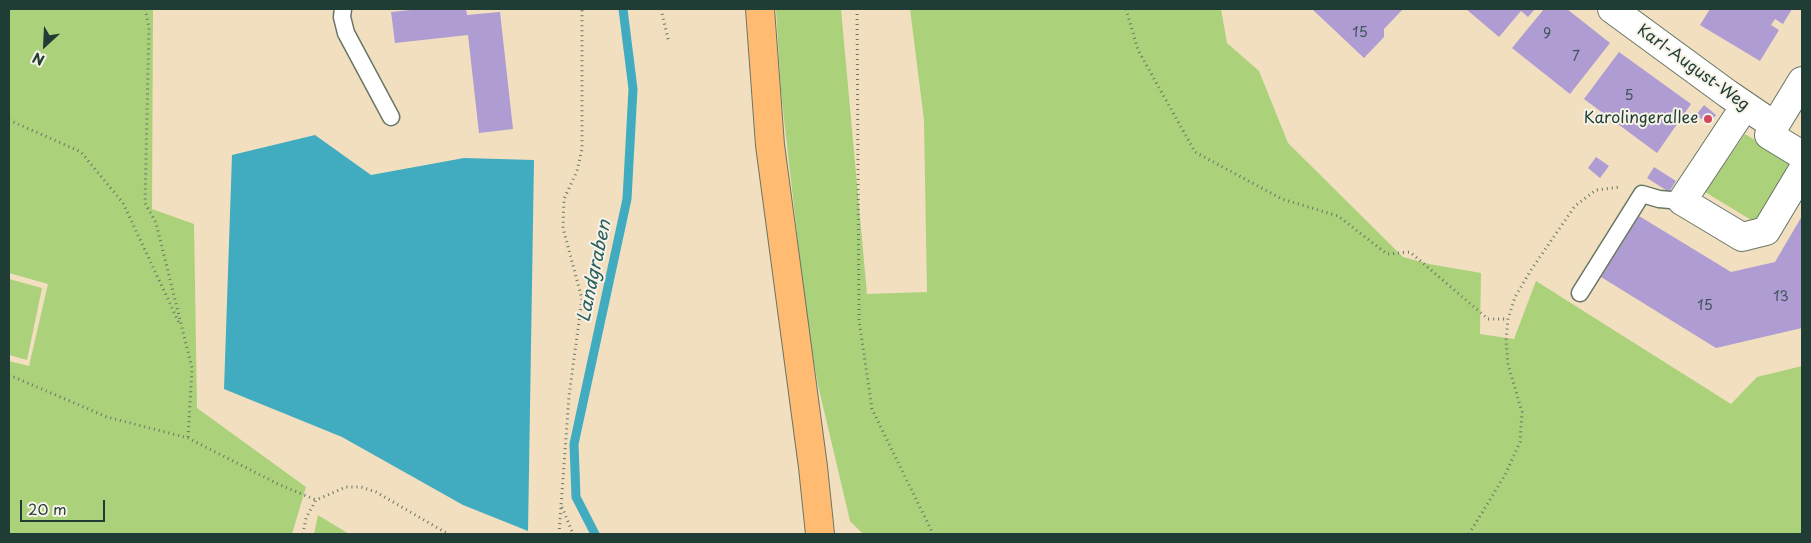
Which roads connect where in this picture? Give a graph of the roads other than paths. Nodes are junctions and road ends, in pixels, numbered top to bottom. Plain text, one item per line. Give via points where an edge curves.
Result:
1 (343, 9) edge
2 (760, 9) edge
3 (1612, 9) edge
4 (1802, 81) edge
5 (1745, 106) junction
6 (391, 117) dead end
7 (1775, 126) junction
8 (1802, 155) edge
9 (1802, 171) edge
10 (1682, 201) junction
11 (1580, 293) dead end
12 (813, 467) junction
13 (820, 534) edge
14 (833, 534) edge

1 - 6 lane via 346,33
2 - 12 main road via 770,145
3 - 5 street, Karl-August-Weg
4 - 7 street
5 - 7 street, Karl-August-Weg
5 - 10 street
7 - 8 street via 1769,135
9 - 10 street via 1766,231 1742,237
10 - 11 lane via 1642,194
12 - 13 main road
12 - 14 main road

